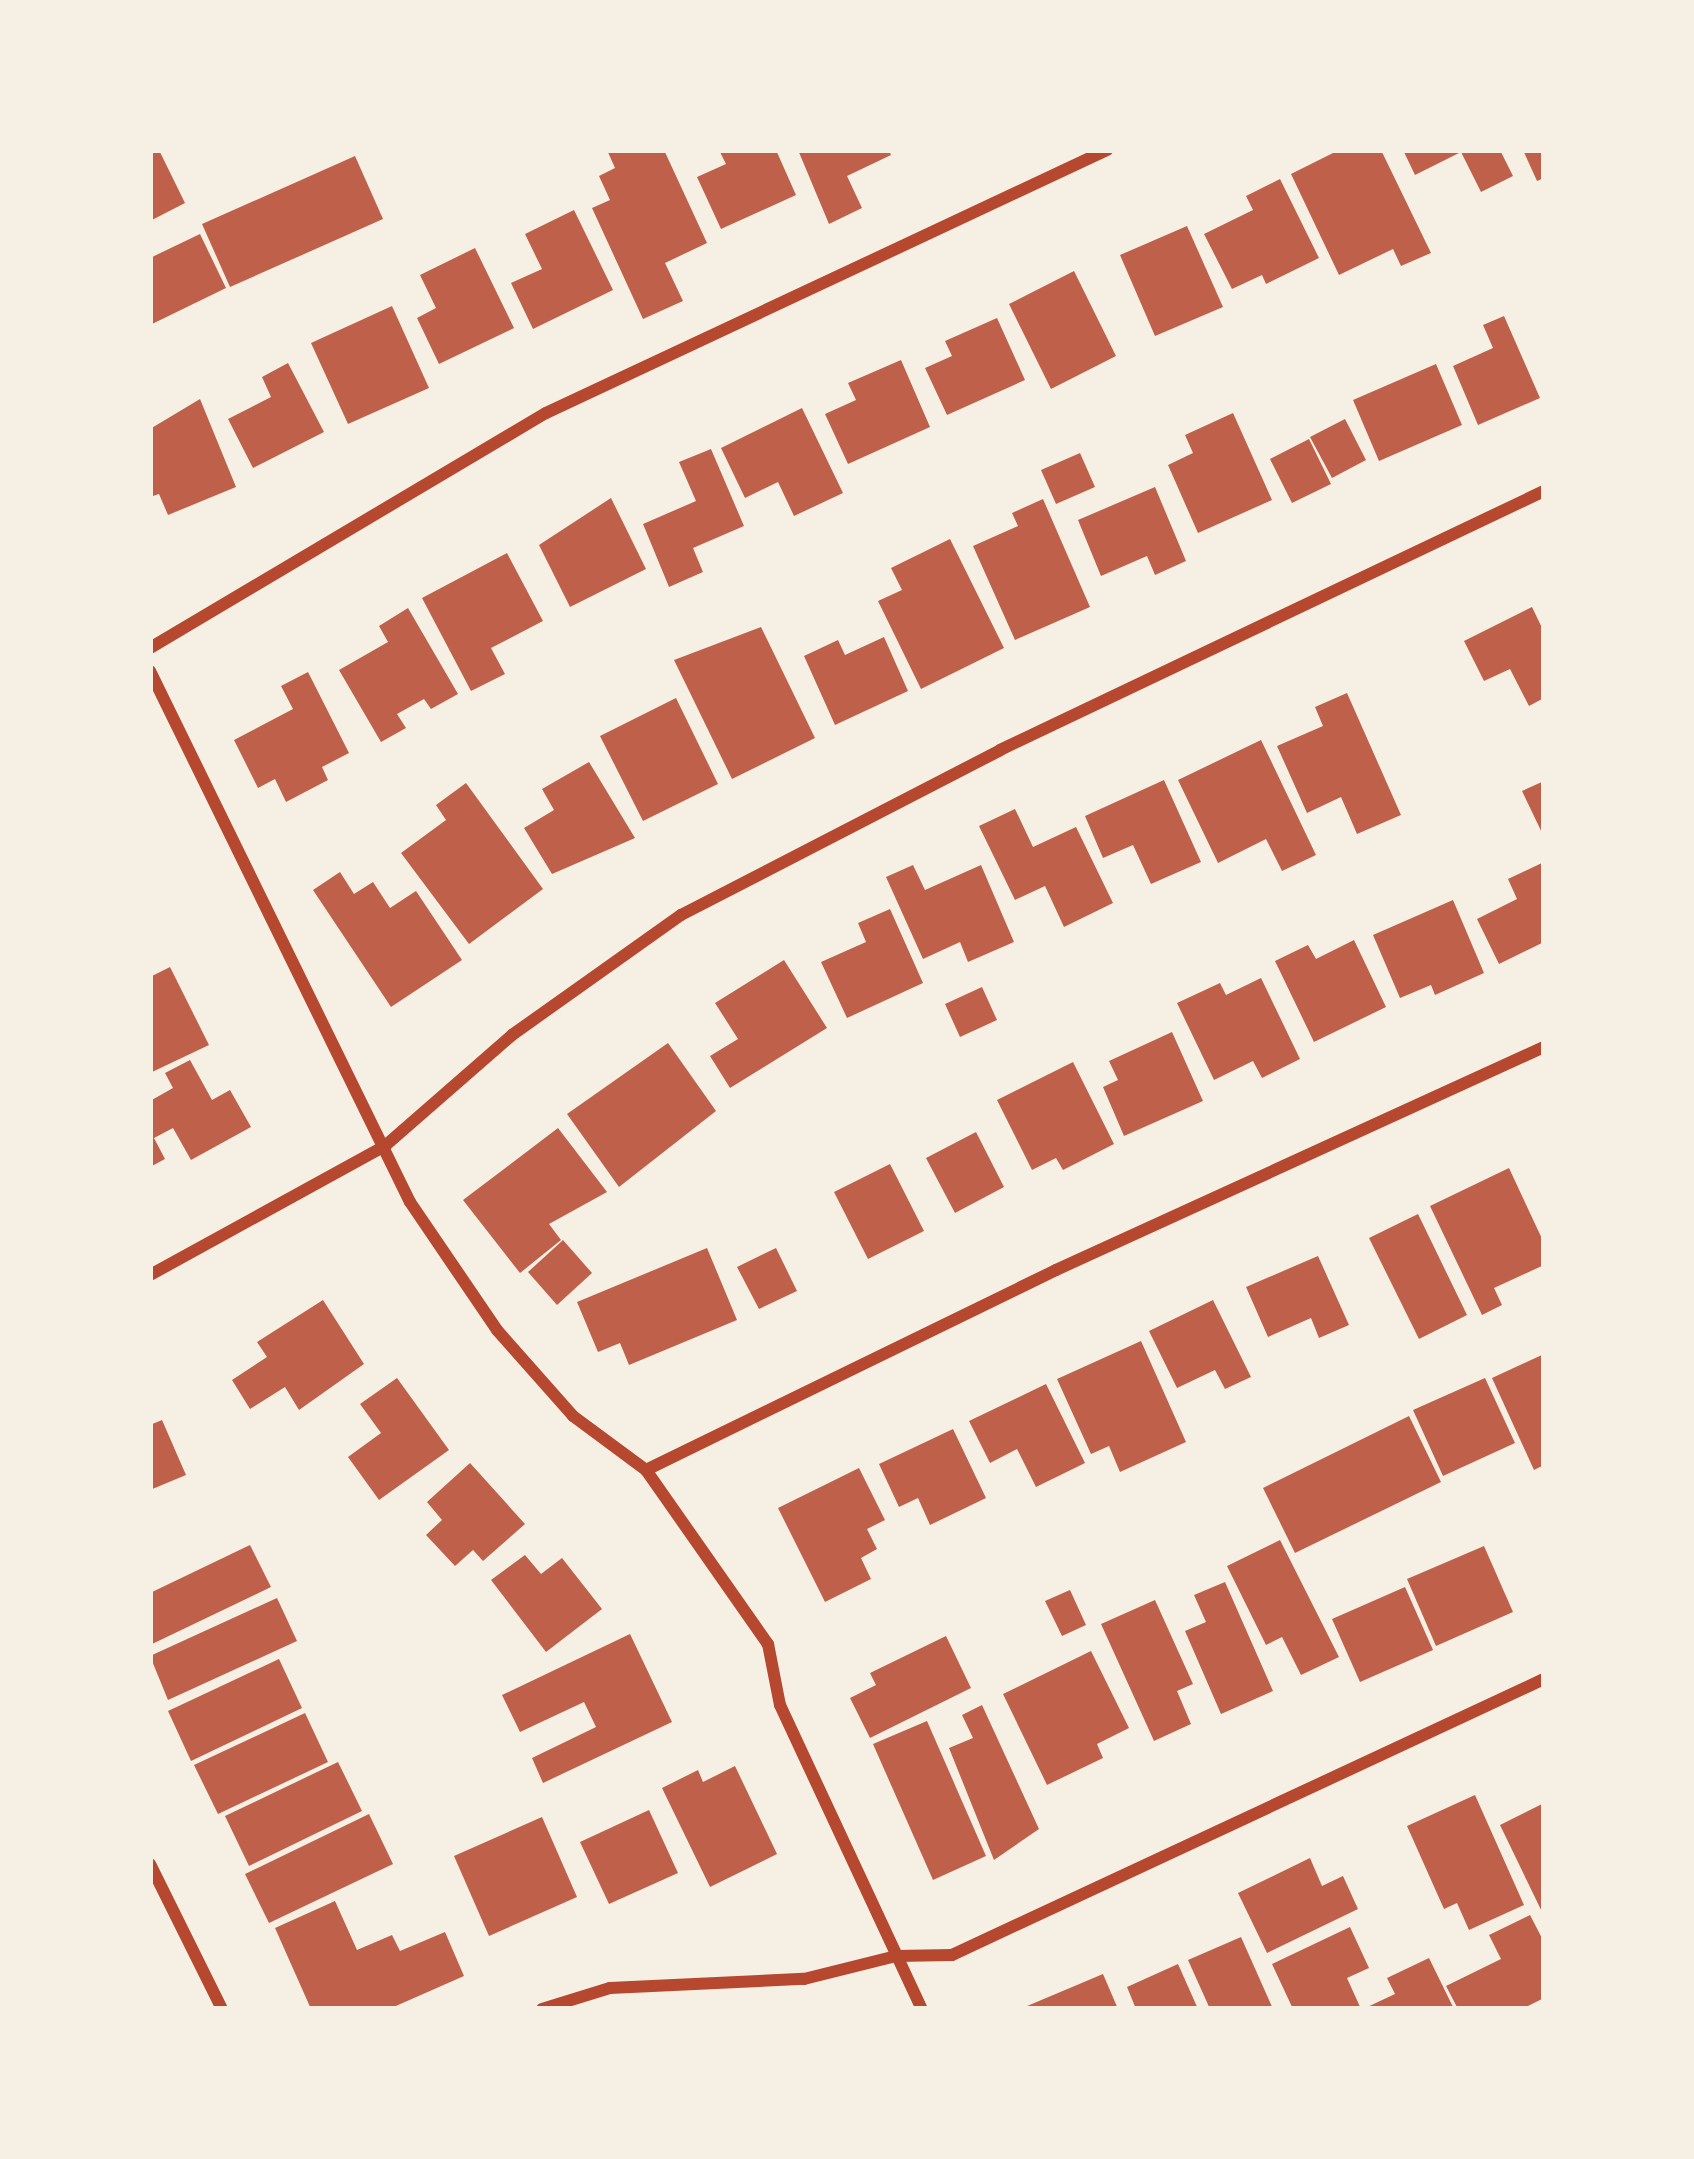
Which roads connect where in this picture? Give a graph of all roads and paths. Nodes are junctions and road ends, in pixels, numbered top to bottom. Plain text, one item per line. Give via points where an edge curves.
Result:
1 (1107, 150) edge
2 (1544, 491) edge
3 (150, 648) edge
4 (150, 671) edge
5 (1544, 1047) edge
6 (386, 1145) junction
7 (150, 1275) edge
8 (646, 1470) junction
9 (1544, 1679) edge
10 (150, 1864) edge
11 (896, 1956) junction
12 (222, 2009) edge
13 (542, 2009) edge
14 (922, 2009) edge

1 - 3 street via 546,413
2 - 6 street via 1000,750 681,914 512,1035
4 - 6 street
5 - 8 street via 1056,1270
6 - 7 street
6 - 8 street via 410,1202 497,1330 573,1416
8 - 11 street via 768,1644 780,1705
9 - 11 street via 952,1955
10 - 12 street
11 - 13 street via 804,1979 610,1988
11 - 14 street

